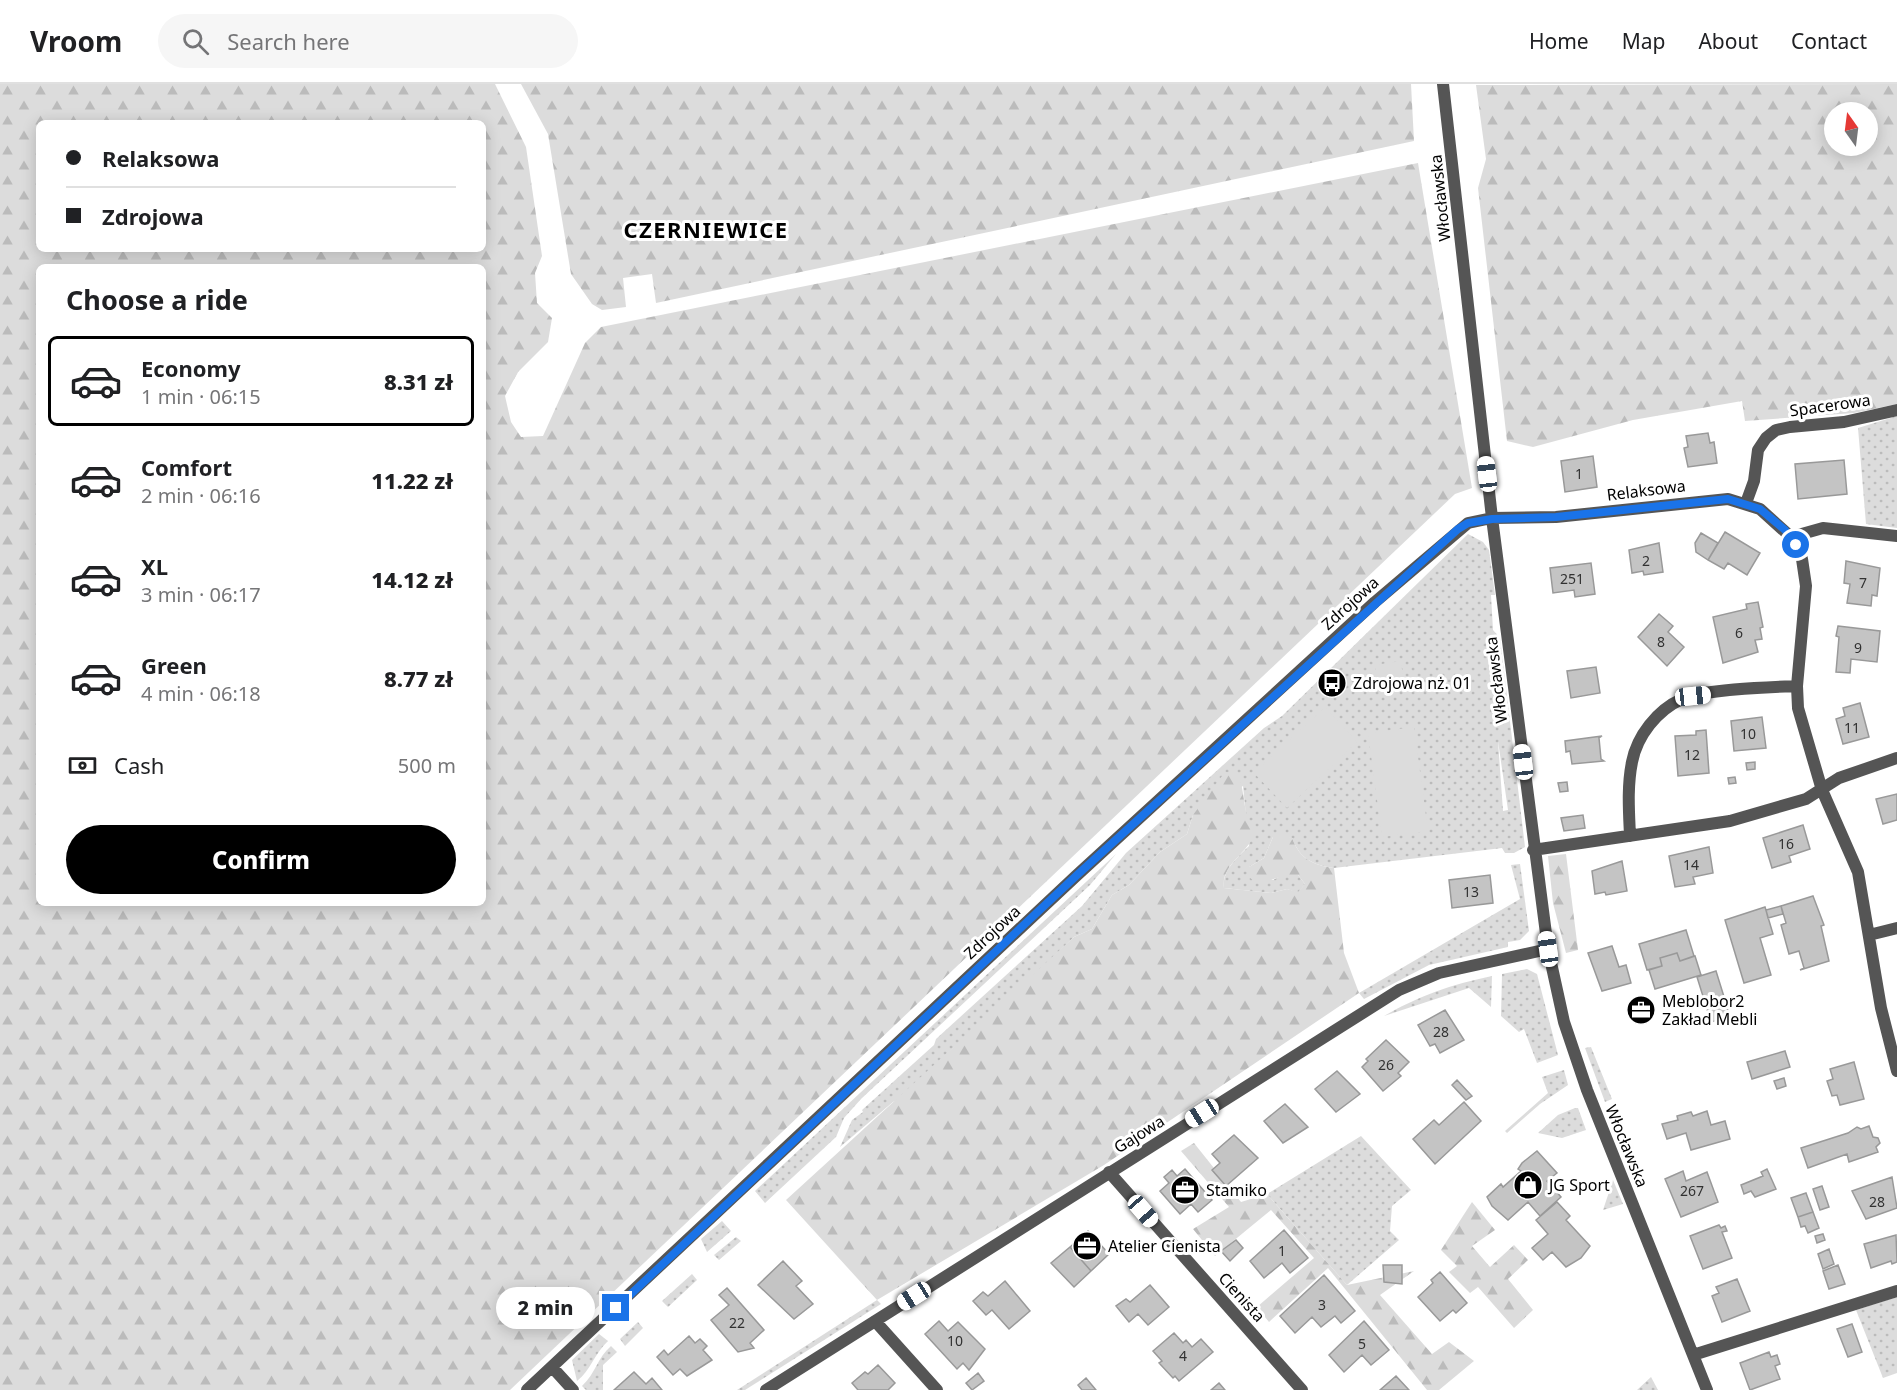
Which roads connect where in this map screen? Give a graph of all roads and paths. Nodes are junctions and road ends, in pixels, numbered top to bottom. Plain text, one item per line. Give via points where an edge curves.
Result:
1 (1443, 84) edge
2 (1897, 410) edge
3 (1746, 503) junction
4 (1492, 519) junction
5 (1897, 536) edge
6 (1791, 537) junction
7 (1797, 686) junction
8 (1897, 758) edge
9 (1822, 790) junction
10 (1630, 836) junction
11 (1533, 850) junction
12 (1897, 928) edge
13 (1869, 935) junction
14 (1548, 949) junction
15 (1897, 1071) edge
16 (1109, 1172) junction
17 (1897, 1291) edge
18 (875, 1321) junction
19 (1693, 1355) junction
20 (552, 1367) junction
21 (527, 1390) edge
22 (573, 1390) edge
23 (766, 1390) edge
24 (937, 1390) edge
25 (1302, 1390) edge
26 (1707, 1390) edge

1 - 4 street, Włocławska
2 - 3 street, Spacerowa via 1844,423 1776,430 1758,450
3 - 4 street, Relaksowa via 1714,499 1556,517
3 - 6 street, Relaksowa via 1768,515
4 - 11 street, Włocławska
4 - 20 street, Zdrojowa via 1458,529 1376,602 1076,876
5 - 6 street via 1823,528
6 - 7 street, Relaksowa via 1804,566 1806,586
7 - 9 street, Relaksowa via 1804,732
7 - 10 street via 1688,697 1661,713 1645,731 1633,757 1628,785
8 - 9 street via 1852,772
9 - 10 street via 1800,801 1730,821
9 - 13 street, Relaksowa via 1858,872
10 - 11 street
11 - 14 street, Włocławska
12 - 13 street
13 - 15 street, Relaksowa
14 - 16 street, Gajowa via 1439,973 1399,990
14 - 19 street, Włocławska via 1564,1022 1587,1090
16 - 18 street, Gajowa
16 - 25 street, Cienista
17 - 19 street
18 - 23 street, Gajowa
18 - 24 street
19 - 26 street, Włocławska
20 - 21 street, Zdrojowa
20 - 22 street

